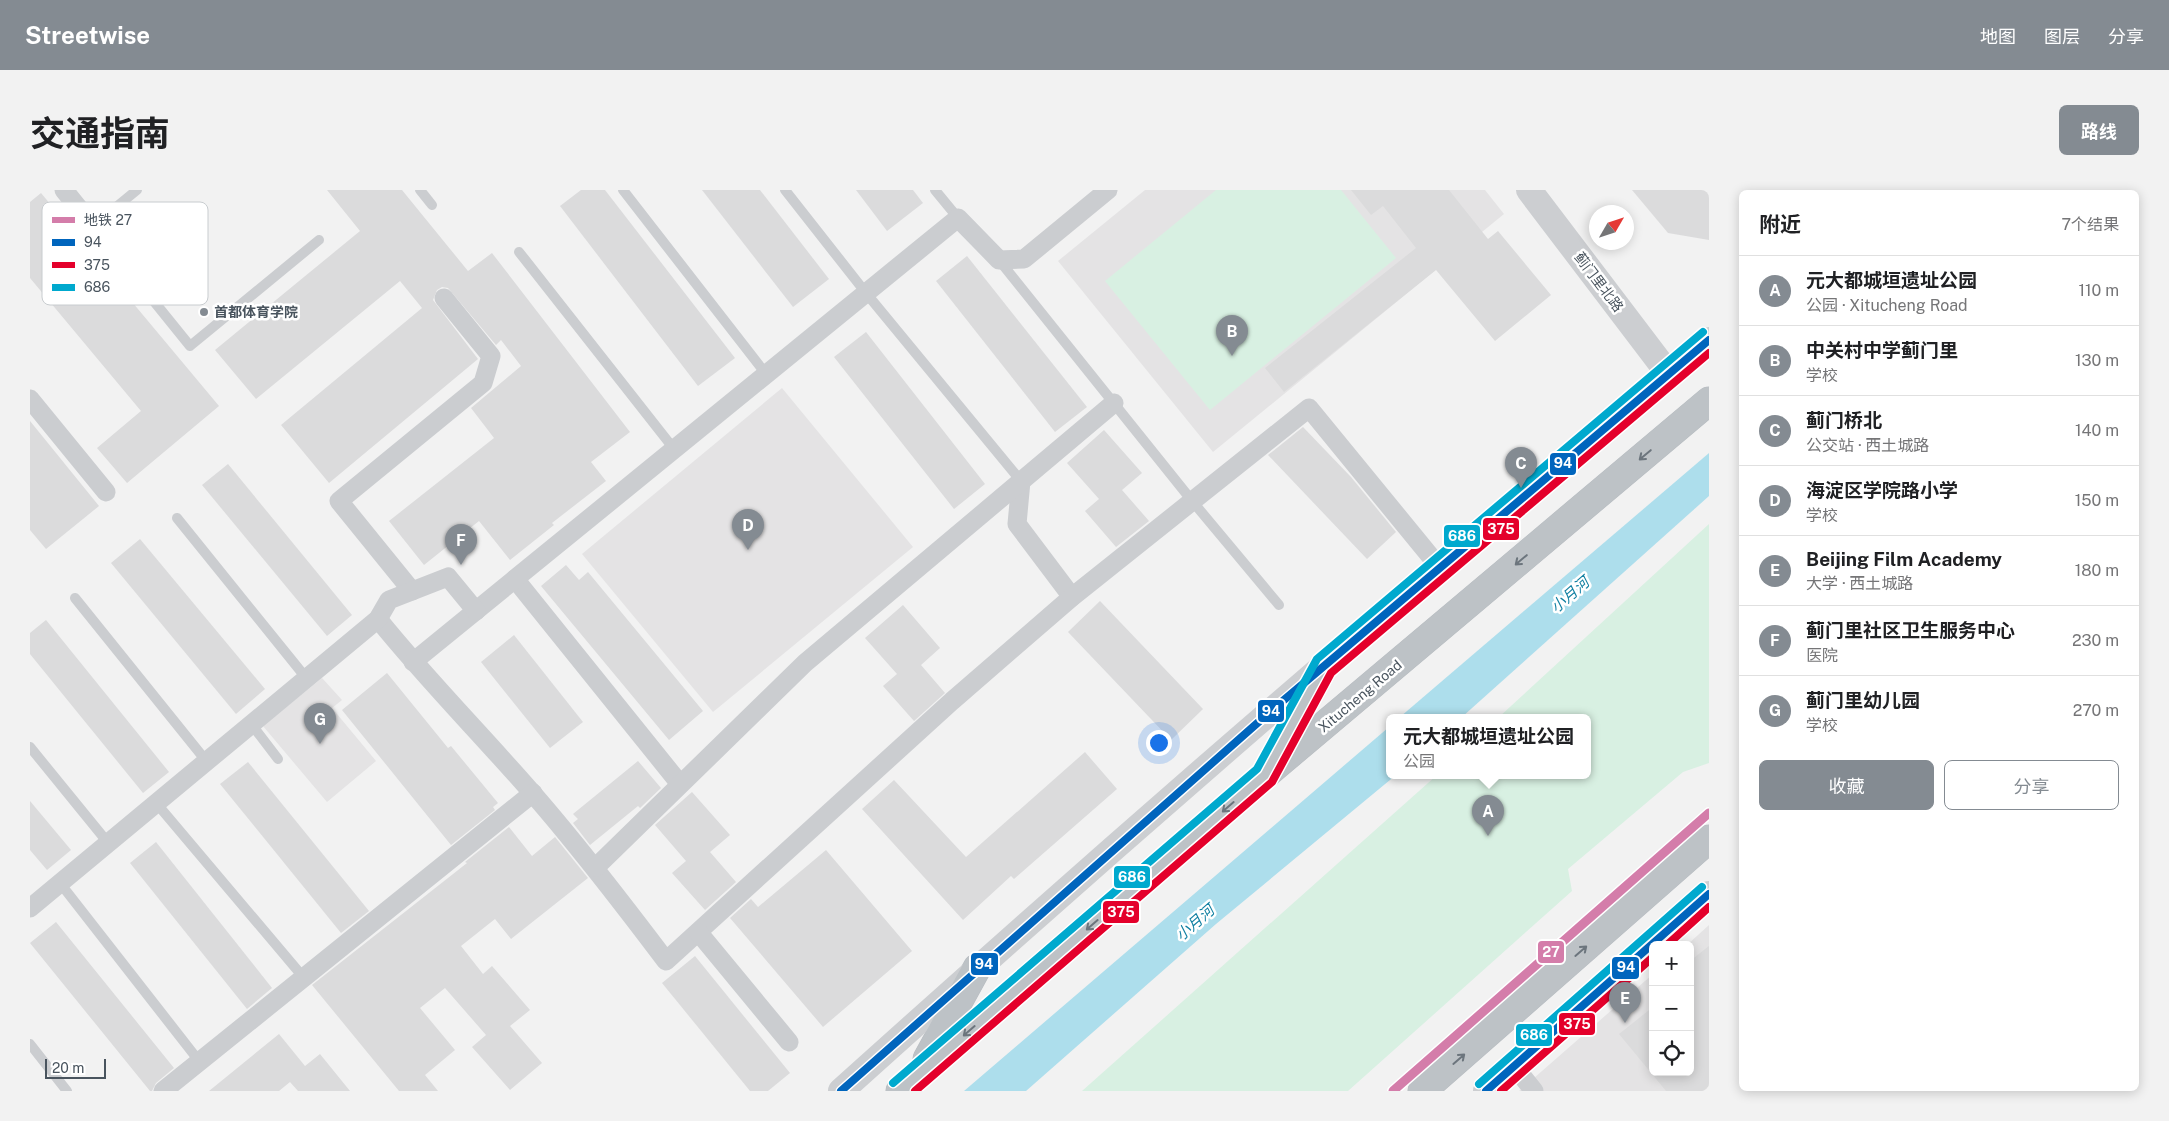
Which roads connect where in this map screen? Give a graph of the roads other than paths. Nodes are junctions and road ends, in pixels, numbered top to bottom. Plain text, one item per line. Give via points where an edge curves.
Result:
1 (64, 190) edge
2 (138, 190) edge
3 (420, 190) edge
4 (623, 190) edge
5 (785, 190) edge
6 (935, 190) edge
7 (1108, 190) edge
8 (1529, 190) edge
9 (74, 202) edge
10 (123, 202) edge
11 (432, 205) dead end
12 (958, 218) junction
13 (319, 240) dead end
14 (519, 252) dead end
15 (999, 260) junction
16 (866, 293) junction
17 (444, 298) dead end
18 (157, 305) edge
19 (1709, 340) edge
20 (766, 374) junction
21 (1668, 374) junction
22 (1709, 390) edge
23 (30, 399) edge
24 (1709, 401) edge
25 (1114, 402) junction
26 (1667, 438) junction
27 (674, 450) junction
28 (1021, 481) junction
29 (106, 492) dead end
30 (1192, 502) junction
31 (177, 518) dead end
32 (1440, 568) junction
33 (515, 579) junction
34 (412, 591) junction
35 (1072, 597) junction
36 (74, 598) dead end
37 (1278, 605) dead end
38 (476, 611) junction
39 (378, 619) junction
40 (413, 662) junction
41 (1324, 667) junction
42 (307, 679) junction
43 (252, 725) junction
44 (30, 747) edge
45 (278, 758) dead end
46 (207, 762) junction
47 (1265, 775) junction
48 (680, 784) junction
49 (533, 793) junction
50 (157, 804) junction
51 (1709, 839) edge
52 (109, 844) junction
53 (596, 867) junction
54 (60, 883) junction
55 (1709, 894) edge
56 (30, 908) edge
57 (698, 933) junction
58 (977, 968) junction
59 (304, 978) junction
60 (789, 1042) dead end
61 (30, 1044) edge
62 (199, 1061) junction
63 (1514, 1066) junction
64 (909, 1083) edge
65 (67, 1091) edge
66 (164, 1091) edge
67 (841, 1091) edge
68 (1422, 1091) edge
69 (1486, 1091) edge
70 (1534, 1091) edge

1 - 9 street
2 - 10 lane
3 - 11 lane
4 - 20 lane
5 - 16 lane
6 - 12 lane
7 - 15 street via 1024,259
8 - 21 street, 蓟门里北路
12 - 15 street
12 - 16 street
13 - 18 lane via 190,346
14 - 27 lane
15 - 25 lane
16 - 20 street
16 - 28 lane
17 - 34 street via 491,356 483,383 339,501
19 - 21 street
20 - 27 street
21 - 32 street
22 - 26 highway
23 - 29 street
24 - 26 highway, Xitucheng Road
25 - 28 street
25 - 30 lane
26 -> 47 highway, Xitucheng Road
27 - 33 street
28 - 35 street via 1017,524
28 - 48 street via 805,663
30 - 32 street via 1309,408
30 - 35 street
30 - 37 lane
31 - 42 lane
32 - 41 street
33 - 38 street
33 - 48 street
34 - 38 street via 448,577
34 - 39 street via 389,600
35 - 57 street
36 - 46 lane
38 - 40 street
39 - 40 street
39 - 42 street
40 - 49 street
41 - 47 highway
41 - 58 street
42 - 43 street
43 - 45 lane
43 - 46 street
44 - 52 lane
46 - 50 street
47 -> 64 highway, Xitucheng Road
48 - 53 street
49 - 53 street
49 - 59 street
50 - 52 street
50 - 59 lane
68 -> 51 highway
52 - 54 street
53 - 57 street via 666,961
54 - 56 street
54 - 62 lane
55 - 63 street
57 - 60 street
58 - 64 highway
58 - 67 street
59 - 62 street
61 - 65 lane
62 - 66 street
63 - 69 street
63 - 70 street

